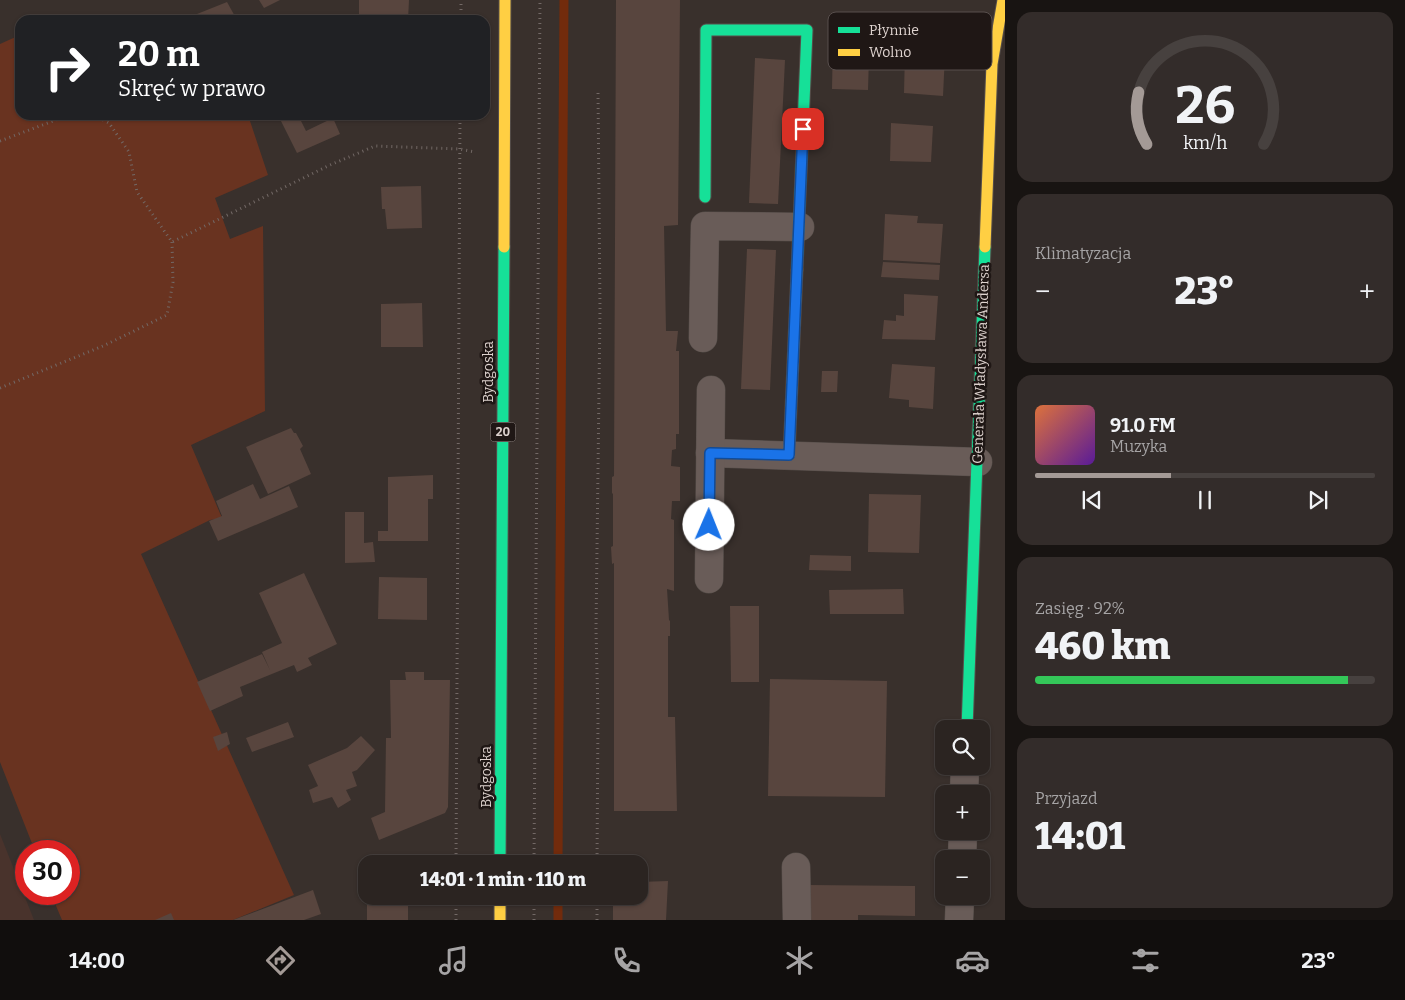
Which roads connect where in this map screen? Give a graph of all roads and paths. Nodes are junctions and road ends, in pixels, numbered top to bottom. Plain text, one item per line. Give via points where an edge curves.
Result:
1 (461, 0) edge
2 (505, 0) edge
3 (540, 0) edge
4 (1003, 0) edge
5 (461, 15) edge
6 (998, 65) edge
7 (598, 92) dead end
8 (56, 120) edge
9 (103, 120) edge
10 (460, 120) edge
11 (0, 141) edge
12 (460, 149) junction
13 (504, 156) junction
14 (705, 198) dead end
15 (800, 227) junction
16 (172, 242) junction
17 (702, 338) dead end
18 (0, 388) edge
19 (711, 390) dead end
20 (710, 453) junction
21 (789, 455) junction
22 (978, 462) junction
23 (709, 579) dead end
24 (967, 720) edge
25 (456, 855) edge
26 (500, 855) edge
27 (534, 855) edge
28 (597, 855) edge
29 (796, 867) dead end
30 (456, 905) edge
31 (500, 905) edge
32 (534, 905) edge
33 (597, 905) edge
34 (960, 905) edge
35 (456, 920) edge
36 (500, 920) edge
37 (534, 920) edge
38 (597, 920) edge
39 (797, 920) edge
40 (959, 920) edge

1 - 5 path
2 - 13 street, Bydgoska / 20
3 - 27 path
4 - 6 street, Generała Władysława Andersa
6 - 22 street, Generała Władysława Andersa
7 - 28 path
8 - 11 path
9 - 16 path via 109,123 129,152 138,192
10 - 12 path
12 - 13 path
12 - 16 path via 375,146
12 - 25 path
13 - 26 street, Bydgoska / 20
14 - 15 street via 706,30 807,30
15 - 17 street via 705,226
15 - 21 street
16 - 18 path via 173,282 167,315 103,346
19 - 20 street
20 - 21 street
20 - 23 street
21 - 22 street
22 - 24 street, Generała Władysława Andersa
29 - 39 street
30 - 35 path
31 - 36 street
32 - 37 path
33 - 38 path
34 - 40 street

